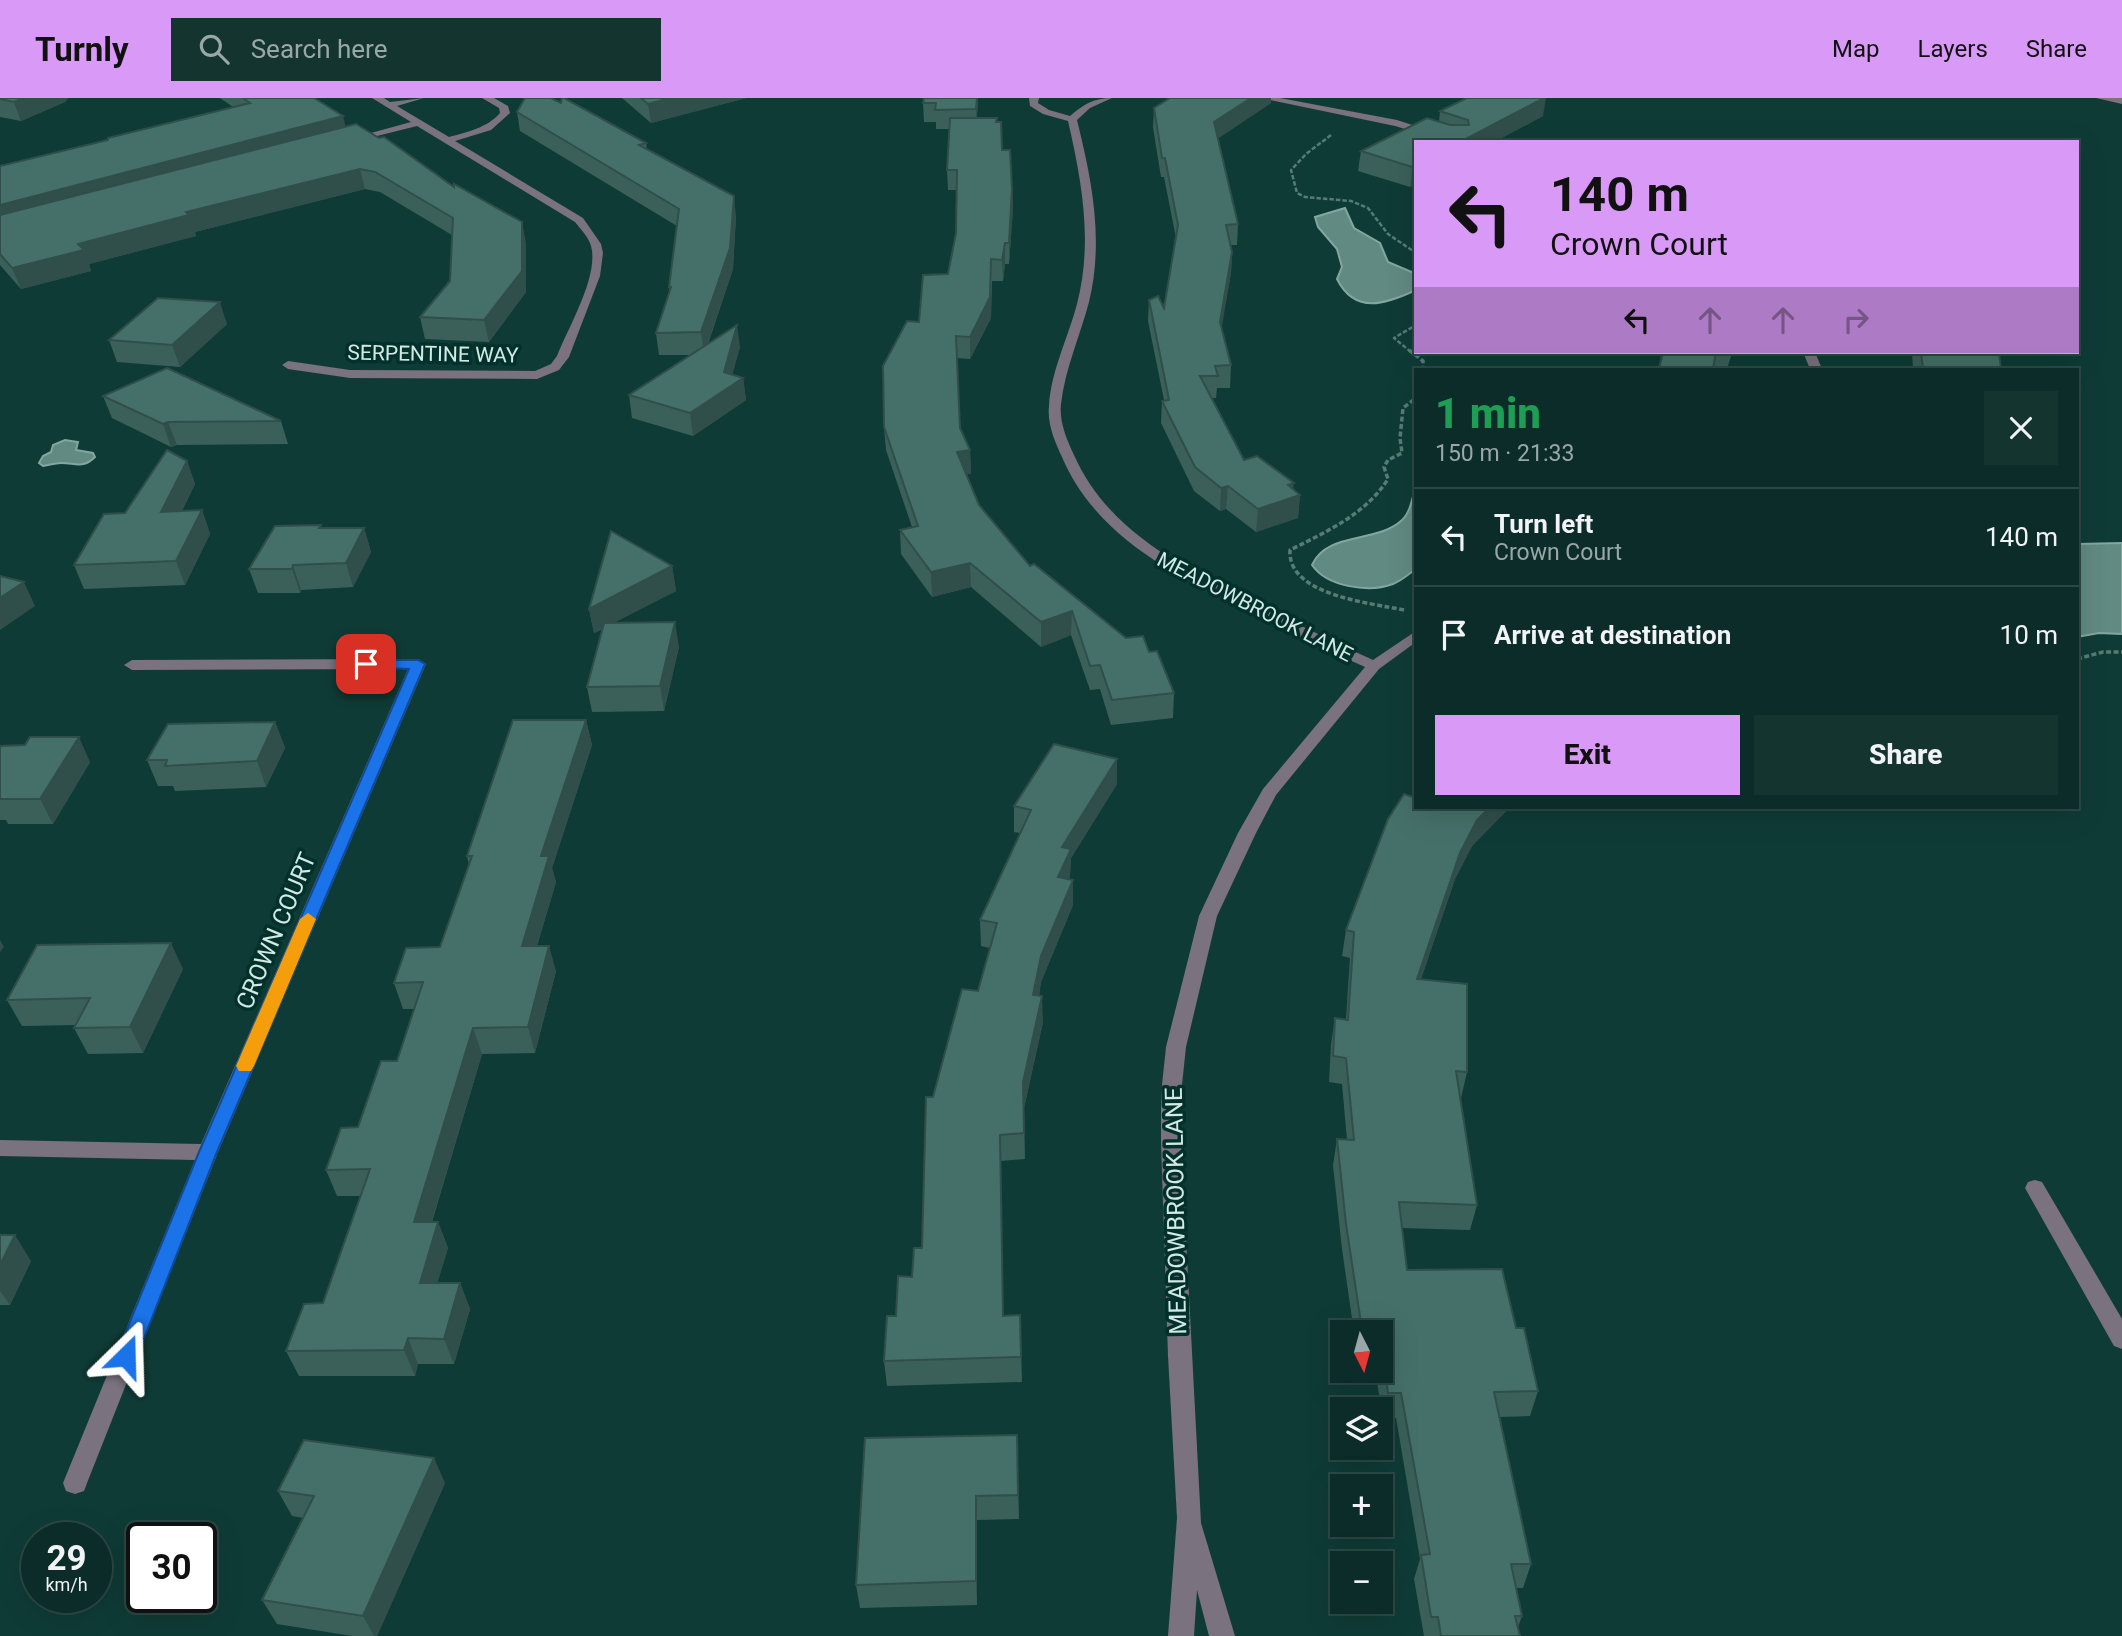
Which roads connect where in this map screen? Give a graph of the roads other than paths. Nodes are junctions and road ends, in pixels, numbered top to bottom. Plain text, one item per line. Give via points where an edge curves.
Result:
1 (377, 98) edge
2 (419, 98) edge
3 (511, 98) edge
4 (1034, 98) edge
5 (1107, 98) edge
6 (1265, 98) edge
7 (2101, 98) edge
8 (492, 100) edge
9 (2122, 101) edge
10 (388, 105) junction
11 (1072, 119) junction
12 (419, 123) junction
13 (449, 140) junction
14 (1452, 140) edge
15 (338, 144) edge
16 (288, 365) dead end
17 (1414, 636) edge
18 (132, 665) dead end
19 (1374, 666) junction
20 (0, 1148) edge
21 (208, 1152) junction
22 (2035, 1188) dead end
23 (2122, 1339) edge
24 (75, 1483) dead end
25 (1189, 1518) junction
26 (1181, 1636) edge
27 (1222, 1636) edge

1 - 10 street, SERPENTINE WAY
2 - 10 street
3 - 8 street
4 - 11 street via 1033,104 1046,112
5 - 11 street
6 - 14 street via 1397,123
7 - 9 street
8 - 13 street via 503,106 501,120
10 - 12 street, SERPENTINE WAY
11 - 19 street, MEADOWBROOK LANE via 1093,215 1091,251 1054,416 1075,477 1088,496 1150,554 1187,577
12 - 13 street, SERPENTINE WAY
12 - 15 street
13 - 16 street, SERPENTINE WAY via 561,207 592,235 598,251 597,268 563,357 555,367 537,375 350,373
17 - 19 street, MEADOWBROOK LANE
18 - 21 street, CROWN COURT via 418,664
19 - 25 street, MEADOWBROOK LANE via 1269,793 1247,833 1208,916 1176,1046 1171,1143
20 - 21 street
21 - 24 street, CROWN COURT
22 - 23 street
25 - 26 street, MEADOWBROOK LANE
25 - 27 street, MEADOWBROOK LANE

